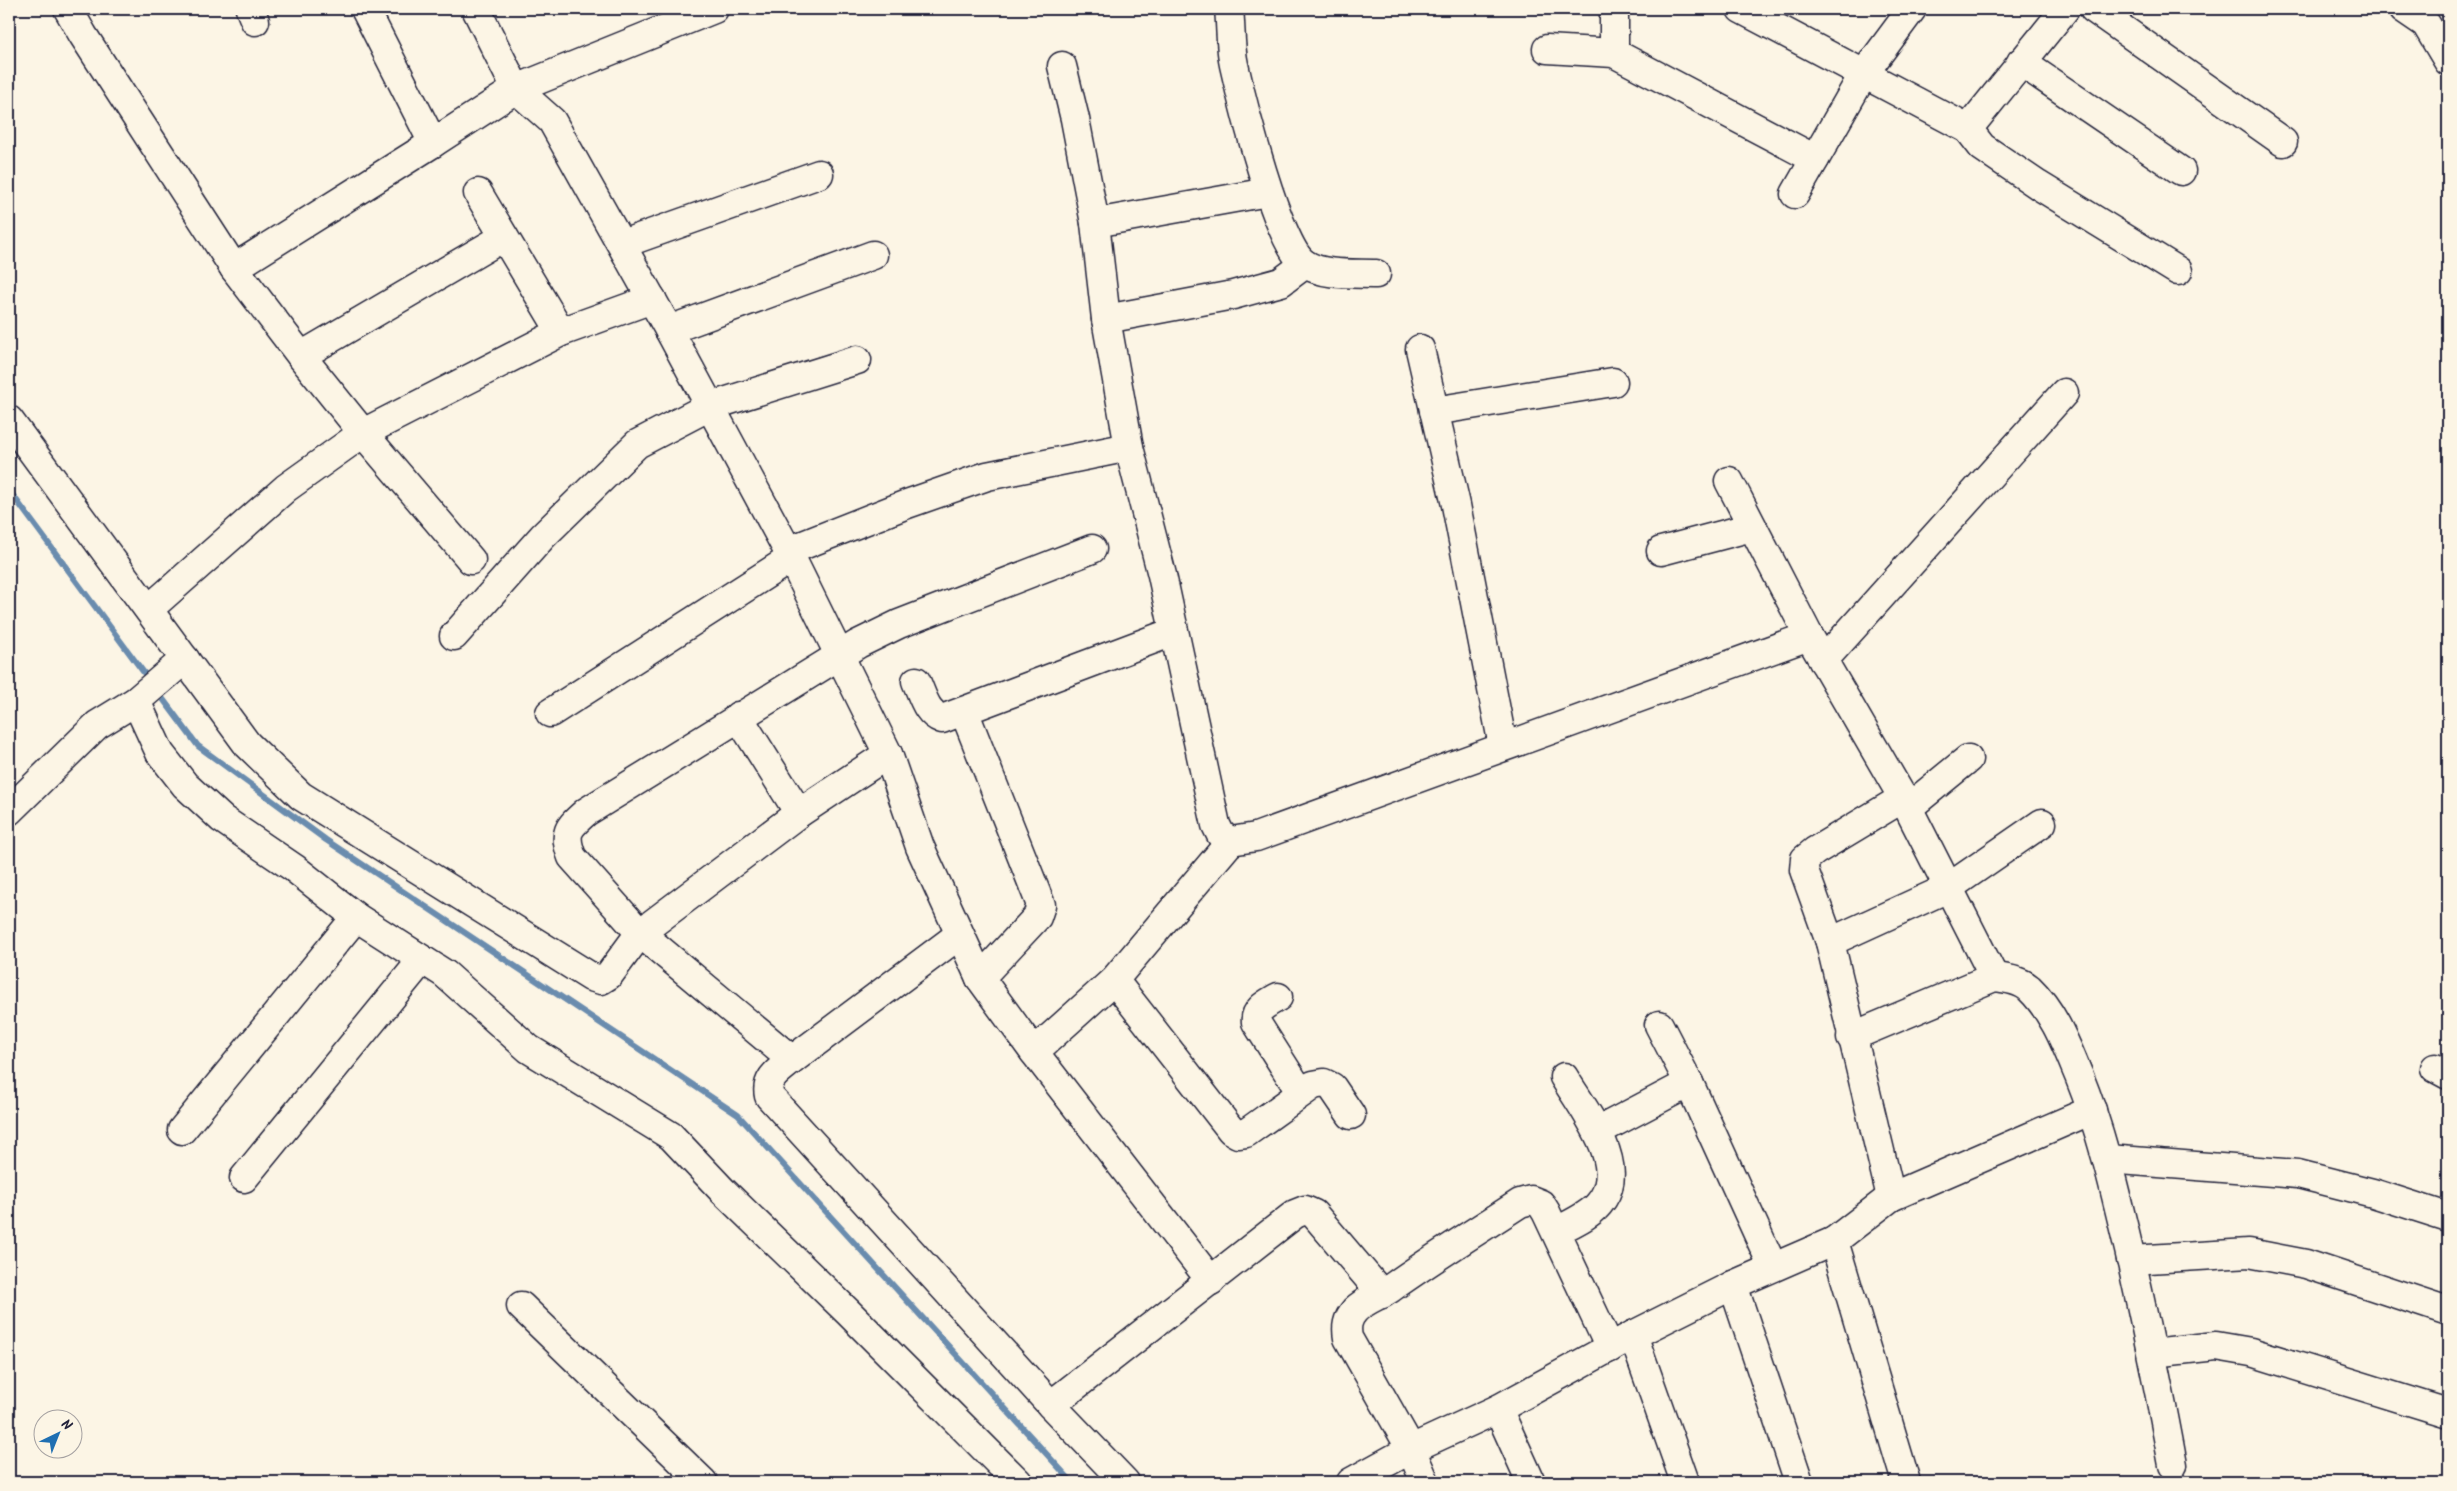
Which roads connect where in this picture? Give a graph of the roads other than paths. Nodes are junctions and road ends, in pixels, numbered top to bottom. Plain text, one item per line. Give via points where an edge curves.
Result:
1 (68, 9) edge
2 (365, 9) edge
3 (476, 9) edge
4 (714, 9) edge
5 (1229, 9) edge
6 (1614, 9) edge
7 (1740, 9) edge
8 (1912, 9) edge
9 (2065, 9) edge
10 (2094, 9) edge
11 (2404, 9) edge
12 (2430, 17) edge
13 (1546, 49) dead end
14 (1614, 54) junction
15 (2448, 61) edge
16 (2022, 62) junction
17 (1062, 66) dead end
18 (1863, 75) junction
19 (516, 89) junction
20 (1968, 129) junction
21 (2283, 142) dead end
22 (433, 144) junction
23 (1815, 159) junction
24 (2181, 171) dead end
25 (819, 174) dead end
26 (1268, 192) junction
27 (478, 193) dead end
28 (1795, 194) dead end
29 (1095, 223) junction
30 (504, 237) junction
31 (622, 244) junction
32 (873, 255) dead end
33 (1305, 264) junction
34 (234, 268) junction
35 (2178, 271) dead end
36 (1376, 274) dead end
37 (652, 299) junction
38 (1106, 319) junction
39 (669, 330) junction
40 (561, 332) junction
41 (1420, 350) dead end
42 (300, 356) junction
43 (858, 360) dead end
44 (1613, 382) dead end
45 (2064, 393) dead end
46 (708, 407) junction
47 (1434, 411) junction
48 (9, 420) edge
49 (362, 433) junction
50 (1129, 447) junction
51 (1730, 481) dead end
52 (1752, 527) junction
53 (1092, 549) dead end
54 (1662, 551) dead end
55 (789, 555) junction
56 (471, 560) dead end
57 (149, 609) junction
58 (1173, 632) junction
59 (454, 636) dead end
60 (1809, 636) junction
61 (841, 657) junction
62 (1823, 660) junction
63 (176, 666) junction
64 (916, 681) dead end
65 (136, 701) junction
66 (964, 711) junction
67 (550, 712) dead end
68 (738, 716) junction
69 (1503, 746) junction
70 (888, 754) junction
71 (1968, 759) dead end
72 (1905, 803) junction
73 (9, 811) edge
74 (799, 813) junction
75 (2042, 823) dead end
76 (1231, 841) junction
77 (1948, 888) junction
78 (356, 917) junction
79 (640, 932) junction
80 (959, 934) junction
81 (1830, 942) junction
82 (422, 960) junction
83 (1994, 977) junction
84 (980, 978) junction
85 (1114, 980) junction
86 (1278, 997) dead end
87 (1659, 1025) dead end
88 (1851, 1037) junction
89 (1034, 1052) junction
90 (792, 1060) junction
91 (1564, 1076) dead end
92 (1689, 1083) junction
93 (1302, 1093) junction
94 (2092, 1110) junction
95 (1351, 1115) dead end
96 (182, 1130) dead end
97 (1598, 1131) junction
98 (2108, 1159) junction
99 (244, 1178) dead end
100 (1891, 1197) junction
101 (2448, 1217) edge
102 (1557, 1231) junction
103 (1834, 1240) junction
104 (2131, 1260) junction
105 (1773, 1267) junction
106 (1211, 1280) junction
107 (1733, 1285) junction
108 (1382, 1294) junction
109 (522, 1306) dead end
110 (2448, 1311) edge
111 (1622, 1341) junction
112 (2152, 1353) junction
113 (1050, 1405) junction
114 (1498, 1409) junction
115 (2448, 1413) edge
116 (1411, 1449) junction
117 (2173, 1465) dead end
118 (703, 1482) edge
119 (1018, 1482) edge
120 (1125, 1482) edge
121 (1351, 1482) edge
122 (1425, 1482) edge
123 (1531, 1482) edge
124 (1683, 1482) edge
125 (1799, 1482) edge
126 (1906, 1482) edge

1 - 34 street
2 - 22 street
3 - 19 street
4 - 19 street
5 - 26 street via 1233,64
6 - 14 street
7 - 18 street
8 - 18 street
9 - 16 street
10 - 21 street
11 - 12 street
12 - 15 street
13 - 14 street
14 - 23 street
16 - 20 street
16 - 24 street
17 - 29 street
18 - 20 street
18 - 23 street
19 - 22 street
19 - 31 street via 552,121
20 - 35 street via 1982,147 2038,185
22 - 34 street
23 - 28 street
25 - 31 street
26 - 29 street
26 - 33 street via 1291,246
27 - 30 street
29 - 38 street
30 - 40 street
30 - 42 street
31 - 37 street
32 - 39 street
33 - 36 street via 1329,272
33 - 38 street via 1281,282 1233,295
34 - 42 street
37 - 39 street
37 - 40 street
38 - 50 street
39 - 46 street
40 - 49 street
41 - 47 street
42 - 49 street
43 - 46 street
44 - 47 street
45 - 62 street
46 - 55 street
46 - 59 street via 637,444 543,536
47 - 69 street via 1456,505
48 - 57 street
49 - 56 street
49 - 57 street via 286,488
50 - 55 street via 987,476 906,504
50 - 58 street
51 - 52 street
52 - 54 street
52 - 60 street
53 - 61 street via 899,624 858,644
55 - 61 street
55 - 67 street
57 - 63 street
58 - 66 street
58 - 76 street via 1216,825 1221,835
60 - 62 street
60 - 69 street
61 - 68 street
61 - 70 street
62 - 72 street
63 - 65 street
63 - 79 street via 247,744 301,796 591,977 601,980 610,975
64 - 66 street via 935,716 942,719
65 - 73 street via 97,725
65 - 78 street via 160,754 185,785 222,819 294,868
66 - 84 street via 1041,905 1037,917
68 - 74 street
68 - 79 street via 586,812 569,827 566,841 572,857
69 - 76 street via 1256,837
70 - 74 street
70 - 80 street via 920,847
71 - 72 street
72 - 77 street
72 - 81 street via 1815,850 1805,859 1804,870
74 - 79 street
75 - 77 street
76 - 85 street
77 - 81 street
77 - 83 street
78 - 82 street
78 - 96 street
79 - 90 street
80 - 84 street
80 - 90 street
81 - 88 street
82 - 99 street
82 - 119 street via 445,974 529,1048 671,1136
83 - 88 street
83 - 94 street via 2009,978 2027,986 2042,1003 2063,1038
84 - 89 street
85 - 89 street
85 - 93 street via 1231,1130 1238,1134 1246,1133
86 - 93 street via 1258,1010 1256,1022
87 - 92 street
88 - 100 street
89 - 106 street
90 - 113 street via 771,1078 767,1086 769,1096
91 - 97 street
92 - 97 street
92 - 105 street
93 - 95 street via 1324,1082 1332,1087
94 - 98 street
94 - 100 street
97 - 102 street via 1612,1173 1609,1190 1598,1206
98 - 101 street via 2298,1174
98 - 104 street
100 - 103 street
102 - 108 street via 1541,1204 1531,1200 1520,1203
102 - 111 street
103 - 105 street
103 - 126 street
104 - 110 street via 2249,1254 2306,1264
104 - 112 street
105 - 107 street
106 - 108 street via 1295,1214 1305,1210 1314,1214
106 - 113 street
107 - 111 street
107 - 125 street
108 - 116 street via 1366,1301 1355,1311 1346,1325 1348,1338
109 - 118 street
111 - 114 street
111 - 124 street
112 - 115 street via 2216,1346 2251,1352
112 - 117 street
113 - 120 street
114 - 116 street
114 - 123 street
116 - 121 street
116 - 122 street

